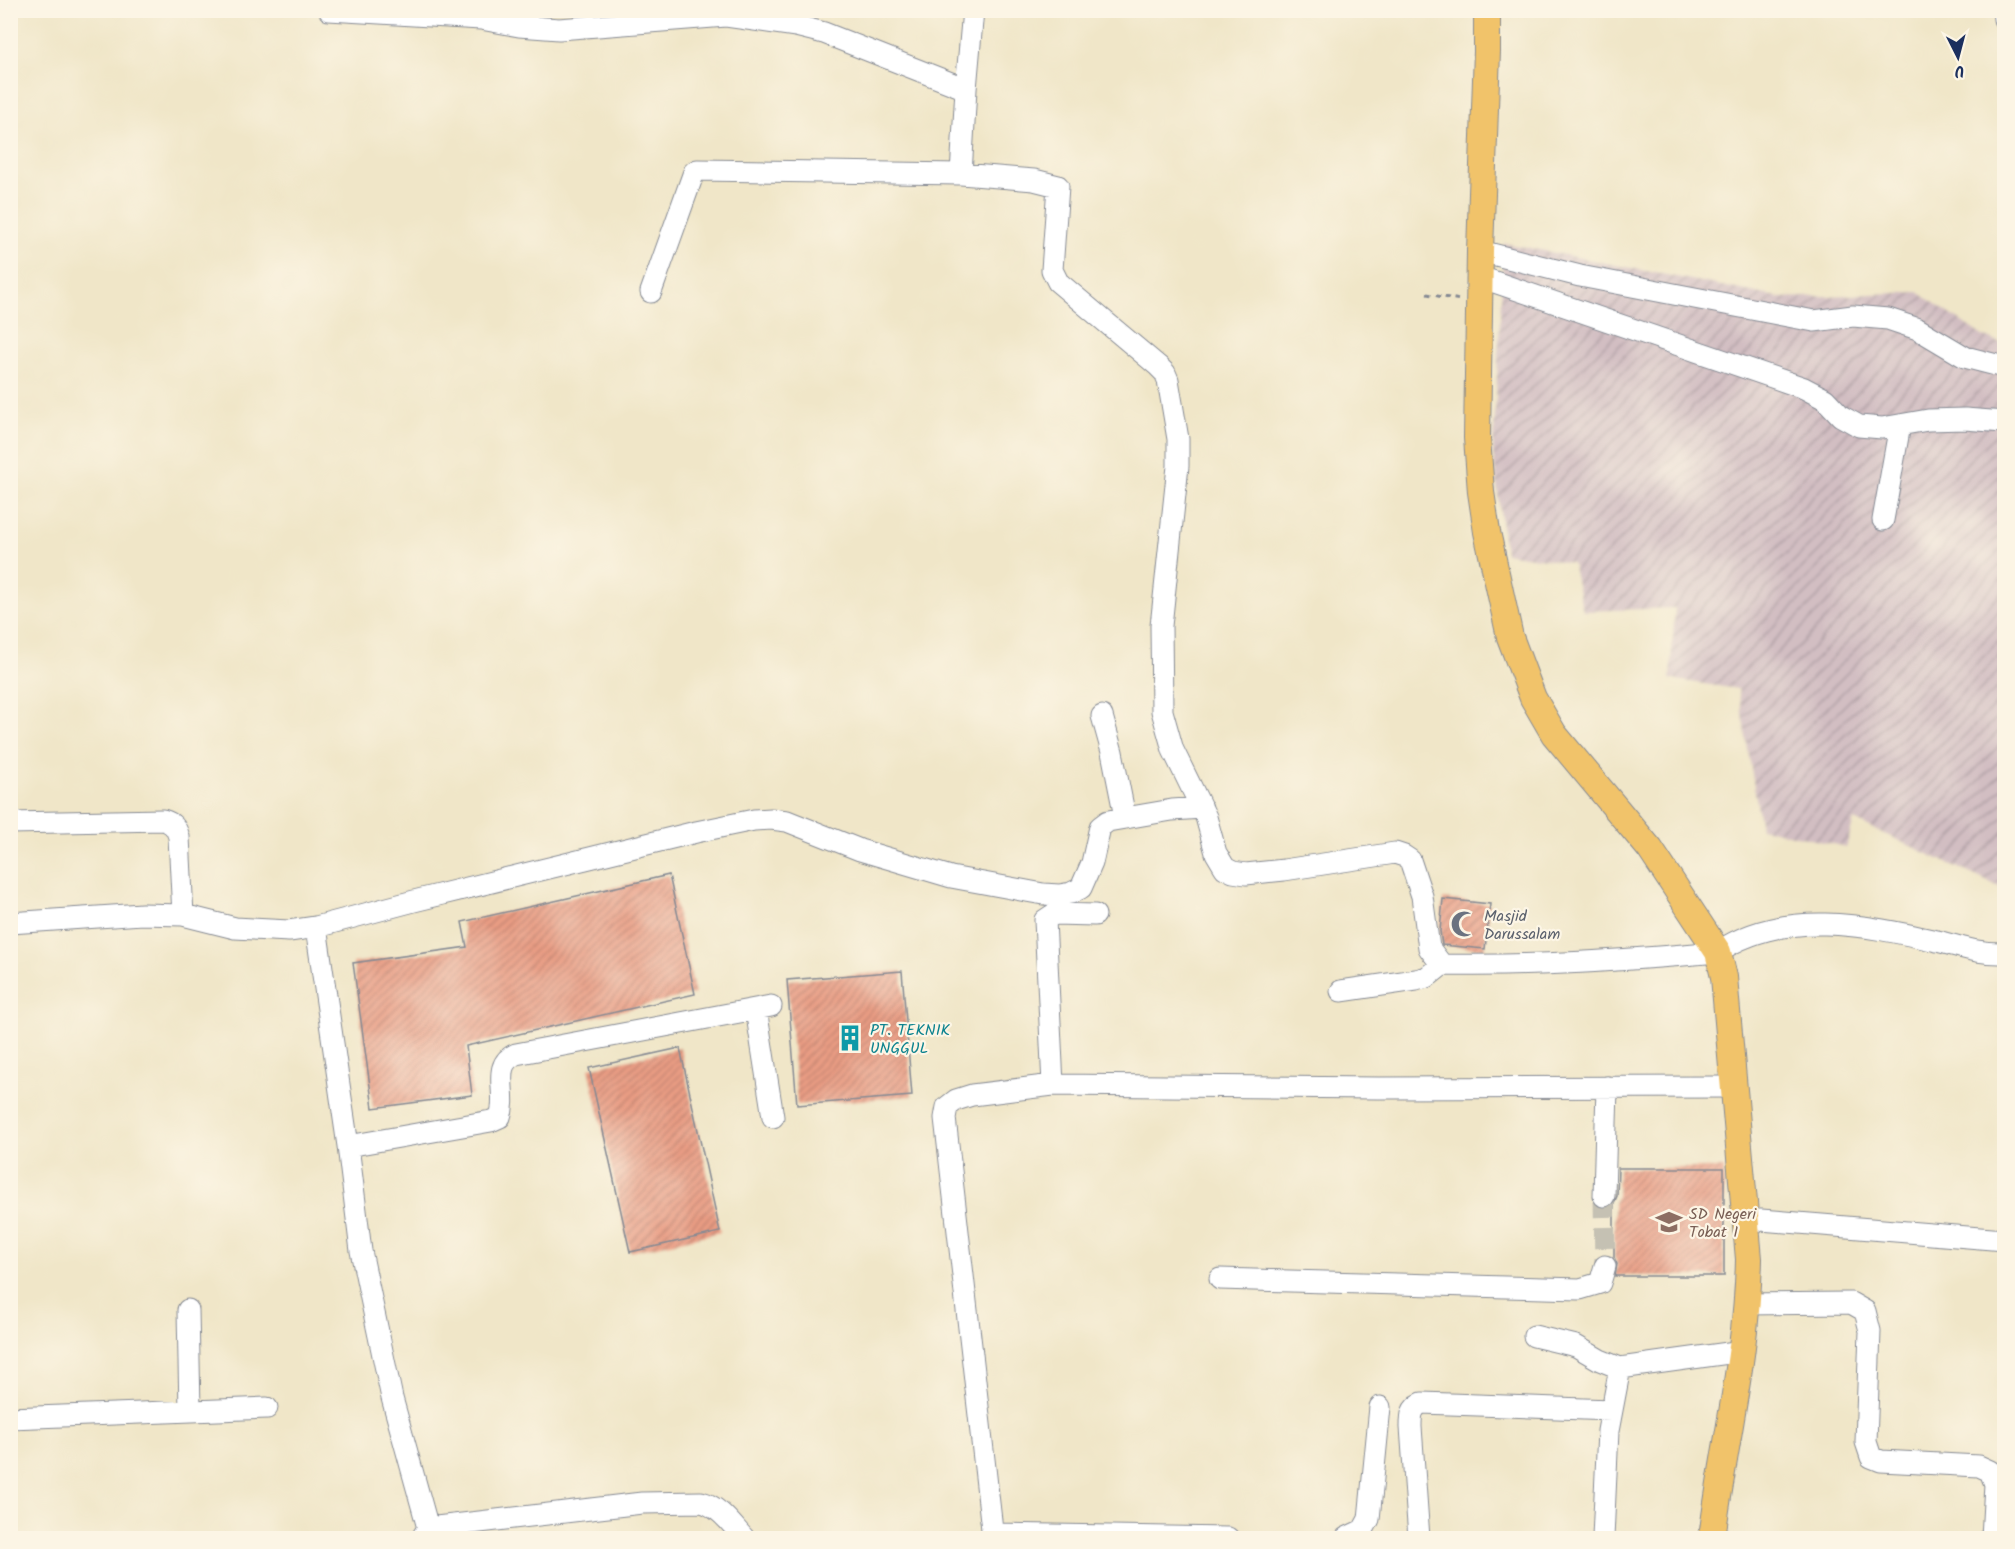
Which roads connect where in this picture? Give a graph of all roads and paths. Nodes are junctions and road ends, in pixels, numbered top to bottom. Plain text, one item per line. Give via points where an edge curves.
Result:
1 (329, 10) edge
2 (973, 10) edge
3 (1487, 10) edge
4 (2003, 10) edge
5 (503, 16) edge
6 (2004, 19) edge
7 (966, 89) junction
8 (961, 174) junction
9 (1480, 251) junction
10 (1480, 290) junction
11 (651, 292) dead end
12 (1427, 294) dead end
13 (2004, 366) edge
14 (2004, 422) edge
15 (1900, 425) junction
16 (1884, 520) dead end
17 (1102, 716) dead end
18 (1202, 808) junction
19 (1125, 818) junction
20 (10, 823) edge
21 (183, 915) junction
22 (1095, 915) dead end
23 (10, 923) edge
24 (316, 927) junction
25 (1718, 952) junction
26 (2004, 953) edge
27 (1442, 965) junction
28 (1341, 991) dead end
29 (1053, 1085) junction
30 (1607, 1087) junction
31 (1735, 1087) junction
32 (773, 1117) dead end
33 (348, 1146) junction
34 (1604, 1196) tunnel mouth
35 (1747, 1221) junction
36 (2004, 1240) edge
37 (1605, 1266) tunnel mouth
38 (1220, 1279) dead end
39 (1748, 1304) junction
40 (188, 1310) dead end
41 (1534, 1336) dead end
42 (1743, 1351) junction
43 (1620, 1368) junction
44 (1380, 1407) dead end
45 (267, 1408) dead end
46 (1611, 1410) junction
47 (190, 1411) junction
48 (10, 1419) edge
49 (425, 1533) edge
50 (993, 1536) edge
51 (744, 1539) edge
52 (1228, 1539) edge
53 (1346, 1539) edge
54 (1419, 1539) edge
55 (1603, 1539) edge
56 (1712, 1539) edge
57 (1992, 1539) edge

1 - 5 street via 481,19
2 - 7 street
3 - 9 main road
4 - 6 street
5 - 7 street via 519,26 558,29 726,16 796,26 824,33
7 - 8 street
8 - 11 street via 697,170
8 - 18 street via 1034,180 1058,186 1052,270 1058,282 1158,366 1168,380 1178,439 1178,466 1161,626 1162,711 1173,750
9 - 10 main road
9 - 13 street via 1580,276 1814,321 1853,316 1888,319 1918,329 1965,357
10 - 12 path
10 - 15 street via 1804,388 1826,399 1841,416 1858,426
10 - 25 main road via 1477,438 1481,492 1498,588 1521,669 1554,734 1650,849
14 - 15 street via 1928,420
15 - 16 street
17 - 19 street
18 - 19 street
18 - 27 street via 1216,854 1233,872 1284,870 1395,853 1404,856 1410,860 1422,896 1430,948
19 - 24 street via 1100,827 1092,863 1081,888 1059,895 951,877 860,850 787,821 771,819 696,832
20 - 21 street via 172,823 179,837
21 - 23 street
21 - 24 street via 235,928 289,931
22 - 29 street via 1054,914 1045,920
24 - 33 street
25 - 26 street via 1736,940 1810,923 1861,926 1969,951
25 - 27 street via 1583,964
25 - 31 main road
27 - 28 street via 1416,980
29 - 30 street
29 - 50 street via 972,1095 947,1107 945,1118
30 - 31 street
30 - 34 street
31 - 35 main road
32 - 33 street via 763,1007 516,1054 502,1065 504,1108 500,1117
33 - 49 street via 361,1251
35 - 36 street
35 - 39 main road
37 - 38 street via 1600,1283 1580,1289
39 - 42 main road
39 - 57 street via 1851,1303 1865,1311 1870,1331 1866,1442 1871,1456 1881,1461 1978,1466 1990,1471 1995,1484
40 - 47 street
41 - 43 street via 1576,1347
42 - 43 street
42 - 56 main road
43 - 46 street
44 - 53 street via 1369,1519 1363,1530
45 - 47 street
46 - 54 street via 1422,1402 1415,1406 1411,1427
46 - 55 street
47 - 48 street
49 - 51 street via 642,1503 701,1502 716,1508
50 - 52 street

